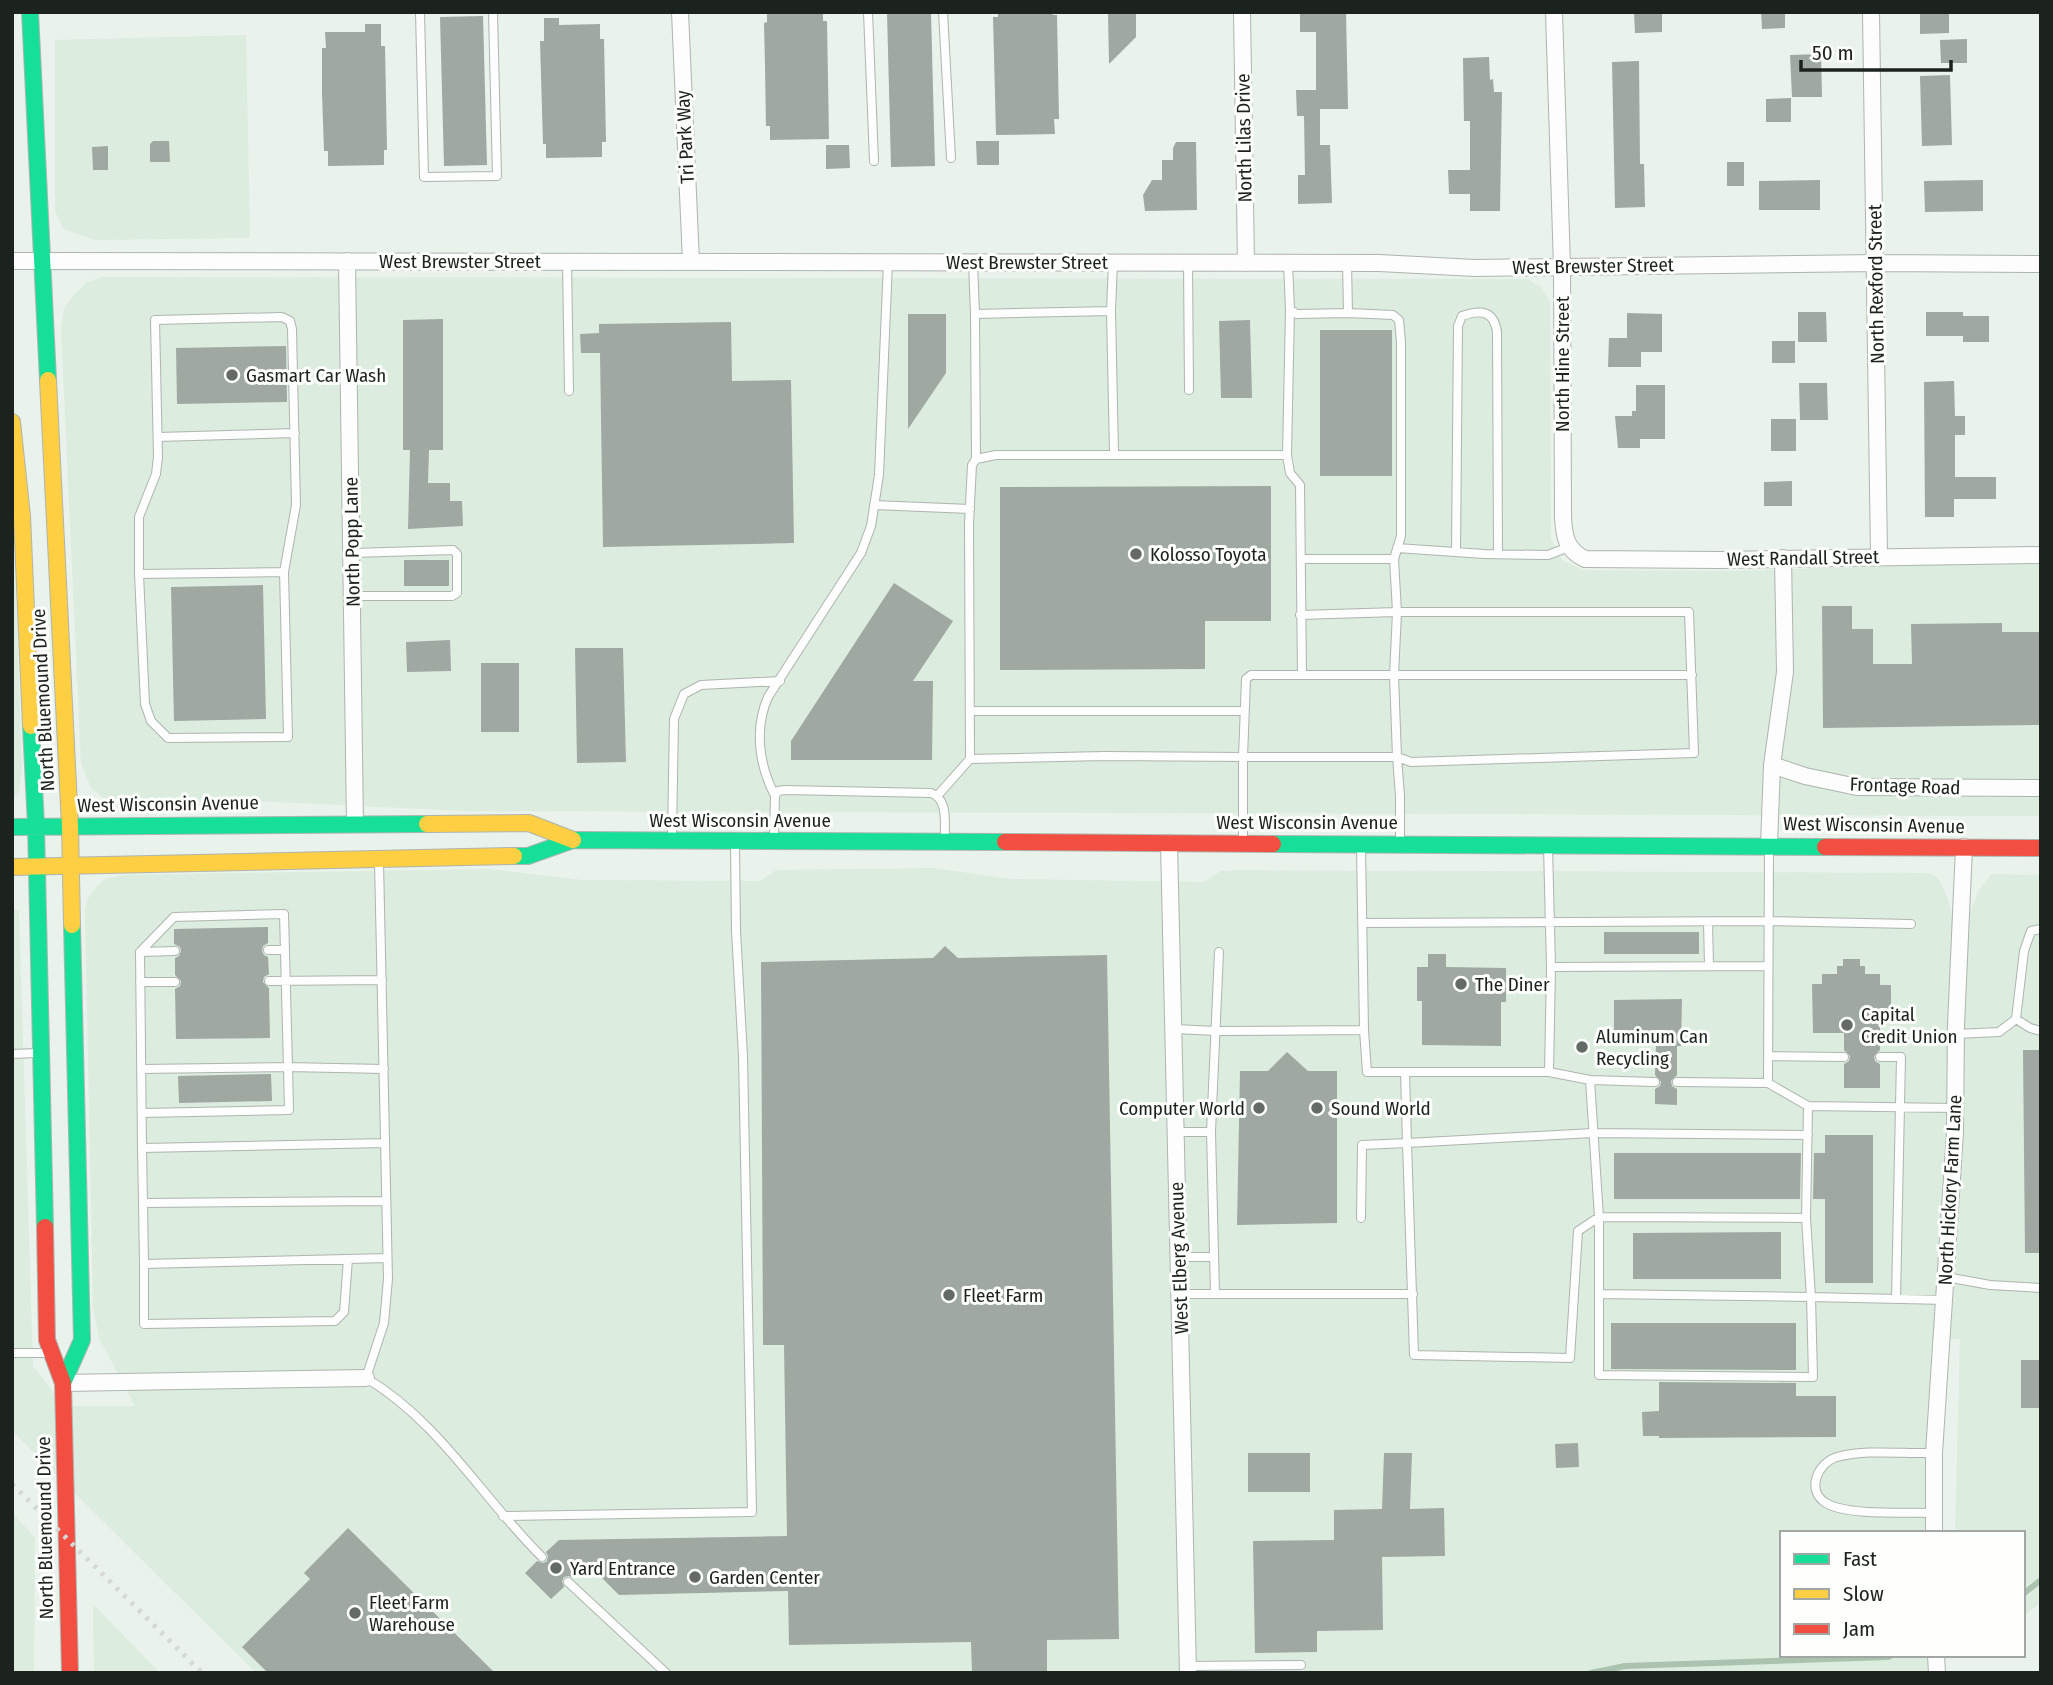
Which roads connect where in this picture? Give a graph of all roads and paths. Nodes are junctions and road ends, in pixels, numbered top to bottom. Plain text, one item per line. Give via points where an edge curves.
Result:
1 (30, 12) edge
2 (420, 12) edge
3 (493, 12) edge
4 (680, 12) edge
5 (868, 12) edge
6 (943, 12) edge
7 (1241, 12) edge
8 (1554, 12) edge
9 (1871, 12) edge
10 (951, 158) dead end
11 (874, 161) dead end
12 (12, 261) edge
13 (43, 261) junction
14 (346, 261) junction
15 (567, 261) junction
16 (691, 262) junction
17 (888, 262) junction
18 (973, 262) junction
19 (1113, 262) junction
20 (1188, 262) junction
21 (1246, 263) junction
22 (1288, 263) junction
23 (1347, 263) junction
24 (1876, 263) junction
25 (2041, 264) edge
26 (1562, 267) junction
27 (1290, 310) junction
28 (1111, 311) junction
29 (1348, 313) junction
30 (975, 314) junction
31 (1189, 390) dead end
32 (569, 391) dead end
33 (12, 422) edge
34 (295, 433) junction
35 (158, 437) junction
36 (1114, 453) junction
37 (1287, 455) junction
38 (976, 460) junction
39 (874, 505) junction
40 (970, 509) junction
41 (1569, 547) junction
42 (1397, 548) junction
43 (1456, 552) junction
44 (352, 553) junction
45 (1498, 554) junction
46 (2041, 555) edge
47 (1879, 556) junction
48 (1783, 558) junction
49 (1301, 559) junction
50 (1394, 559) junction
51 (285, 572) junction
52 (139, 574) junction
53 (353, 596) junction
54 (1396, 612) junction
55 (1300, 615) junction
56 (1302, 675) junction
57 (1692, 675) junction
58 (1394, 676) junction
59 (780, 681) junction
60 (970, 711) junction
61 (1244, 711) junction
62 (1243, 757) junction
63 (1397, 757) junction
64 (970, 760) junction
65 (1772, 765) junction
66 (2041, 788) edge
67 (937, 795) junction
68 (775, 796) junction
69 (355, 824) junction
70 (36, 826) junction
71 (70, 826) junction
72 (12, 827) edge
73 (573, 840) junction
74 (672, 840) junction
75 (735, 840) junction
76 (774, 841) junction
77 (944, 842) junction
78 (1169, 844) junction
79 (1243, 844) junction
80 (1361, 844) junction
81 (1401, 844) junction
82 (1548, 844) junction
83 (1769, 845) junction
84 (1964, 847) junction
85 (2041, 848) edge
86 (379, 858) junction
87 (36, 866) junction
88 (71, 866) junction
89 (12, 867) edge
90 (1768, 921) junction
91 (1676, 922) junction
92 (1708, 922) junction
93 (1362, 923) junction
94 (1550, 923) junction
95 (1911, 923) dead end
96 (2041, 929) edge
97 (1676, 932) dead end
98 (268, 950) dead end
99 (284, 950) junction
100 (175, 951) dead end
101 (140, 952) junction
102 (1219, 952) dead end
103 (1627, 954) dead end
104 (1650, 954) dead end
105 (1676, 954) dead end
106 (1768, 965) junction
107 (1650, 966) junction
108 (1676, 966) junction
109 (1709, 966) junction
110 (1551, 967) junction
111 (1627, 967) junction
112 (285, 980) junction
113 (382, 980) junction
114 (269, 981) dead end
115 (140, 982) junction
116 (175, 982) dead end
117 (2015, 1019) junction
118 (1174, 1029) junction
119 (1364, 1030) junction
120 (1217, 1031) junction
121 (2041, 1031) edge
122 (1956, 1034) junction
123 (40, 1053) junction
124 (12, 1054) edge
125 (1768, 1056) junction
126 (1844, 1057) dead end
127 (1880, 1057) dead end
128 (288, 1067) junction
129 (141, 1069) junction
130 (384, 1069) junction
131 (1405, 1072) junction
132 (1549, 1072) junction
133 (1590, 1080) junction
134 (1655, 1082) dead end
135 (1677, 1082) dead end
136 (1768, 1083) junction
137 (1808, 1107) junction
138 (1955, 1108) junction
139 (1901, 1109) junction
140 (142, 1113) junction
141 (1175, 1132) junction
142 (1211, 1132) junction
143 (1594, 1133) junction
144 (1808, 1135) junction
145 (384, 1143) junction
146 (1407, 1143) junction
147 (142, 1149) junction
148 (386, 1201) junction
149 (143, 1203) junction
150 (1599, 1217) junction
151 (1361, 1218) dead end
152 (1806, 1218) junction
153 (1179, 1257) junction
154 (1214, 1257) junction
155 (387, 1258) junction
156 (348, 1259) junction
157 (144, 1265) junction
158 (1947, 1277) junction
159 (2041, 1288) edge
160 (1215, 1293) junction
161 (1180, 1294) junction
162 (1413, 1294) junction
163 (1599, 1294) junction
164 (1811, 1297) junction
165 (1896, 1299) junction
166 (1945, 1300) junction
167 (12, 1353) edge
168 (51, 1353) junction
169 (366, 1378) junction
170 (63, 1382) junction
171 (1934, 1454) junction
172 (1934, 1513) junction
173 (503, 1516) junction
174 (1934, 1531) edge
175 (542, 1557) dead end
176 (568, 1582) dead end
177 (69, 1651) junction
178 (1301, 1665) dead end
179 (1188, 1669) edge
180 (61, 1673) edge
181 (70, 1673) edge
182 (666, 1673) edge

1 - 13 main road, North Bluemound Drive
2 - 3 lane via 424,177 497,176
4 - 16 street, Tri Park Way
5 - 11 lane
6 - 10 lane
7 - 21 street, North Lilas Drive
8 - 26 street, North Hine Street
9 - 24 street, North Rexford Street
12 - 13 street, West Brewster Street
13 - 14 street, West Brewster Street
13 - 71 main road, North Bluemound Drive
14 - 15 street, West Brewster Street
14 - 44 street, North Popp Lane
15 - 16 street, West Brewster Street
15 - 32 lane
16 - 17 street, West Brewster Street
17 - 18 street, West Brewster Street
17 - 39 lane
18 - 19 street, West Brewster Street
18 - 30 lane
19 - 20 street, West Brewster Street
19 - 28 lane
20 - 21 street, West Brewster Street
20 - 31 lane
21 - 22 street, West Brewster Street
22 - 23 street, West Brewster Street
22 - 27 lane
23 - 26 street, West Brewster Street
23 - 29 lane
24 - 25 street, West Brewster Street
24 - 26 street, West Brewster Street
24 - 47 street, North Rexford Street
26 - 41 street, North Hine Street via 1563,517
27 - 29 lane via 1297,314
27 - 37 lane
28 - 30 lane
28 - 36 lane
29 - 42 lane via 1393,315 1399,320 1401,536
30 - 38 lane
33 - 70 main road, North Bluemound Drive via 22,516
34 - 35 lane
34 - 35 lane via 290,321 282,317 155,320
34 - 51 lane via 296,505
35 - 52 lane via 156,474 139,517
36 - 37 lane
36 - 38 lane via 996,455
37 - 49 lane via 1290,473 1300,485
38 - 40 lane
39 - 40 lane
39 - 59 lane via 861,553
40 - 60 lane
41 - 45 lane via 1548,555
41 - 48 street, West Randall Street via 1585,559
42 - 43 lane
42 - 50 lane
43 - 45 lane
43 - 45 lane via 1458,326 1462,316 1472,312 1490,316 1497,332
44 - 53 street, North Popp Lane
44 - 53 lane via 453,550 457,554 457,593 452,596
46 - 47 street, West Randall Street
47 - 48 street, West Randall Street
48 - 65 street via 1785,672
49 - 50 lane
49 - 55 lane
50 - 54 lane
51 - 52 lane
51 - 52 lane via 288,737 168,738 151,721 145,704
53 - 69 street, North Popp Lane
54 - 55 lane
54 - 57 lane via 1689,612
54 - 58 lane
55 - 56 lane
56 - 58 lane
56 - 61 lane via 1251,675 1244,686
57 - 58 lane
57 - 63 lane via 1695,753 1411,762
58 - 63 lane
59 - 68 lane via 761,712 760,730 761,764
59 - 74 lane via 701,685 684,694 674,719
60 - 61 lane
60 - 64 lane
61 - 62 lane
62 - 63 lane
62 - 64 lane
62 - 79 lane
63 - 81 lane
64 - 67 lane
65 - 66 street, Frontage Road via 1857,787
65 - 83 street
67 - 68 lane via 785,790
67 - 77 lane via 944,812
68 - 76 lane
69 - 71 main road, West Wisconsin Avenue
69 - 73 main road, West Wisconsin Avenue via 529,823
70 - 71 main road, West Wisconsin Avenue
70 - 72 main road, West Wisconsin Avenue
70 - 87 main road, North Bluemound Drive
71 - 88 main road, North Bluemound Drive
73 - 74 main road, West Wisconsin Avenue
73 - 86 main road, West Wisconsin Avenue via 528,856
74 - 75 main road, West Wisconsin Avenue
75 - 76 main road, West Wisconsin Avenue
75 - 173 lane via 752,1512
76 - 77 main road, West Wisconsin Avenue
77 - 78 main road, West Wisconsin Avenue
78 - 79 main road, West Wisconsin Avenue
78 - 118 street, West Elberg Avenue
79 - 80 main road, West Wisconsin Avenue
80 - 81 main road, West Wisconsin Avenue
80 - 93 lane
81 - 82 main road, West Wisconsin Avenue
82 - 83 main road, West Wisconsin Avenue
82 - 94 lane
83 - 84 main road, West Wisconsin Avenue
83 - 90 lane
84 - 85 main road, West Wisconsin Avenue
84 - 122 street, North Hickory Farm Lane
86 - 88 main road, West Wisconsin Avenue
86 - 113 lane
87 - 88 main road, West Wisconsin Avenue
87 - 89 main road, West Wisconsin Avenue
87 - 123 main road, North Bluemound Drive
88 - 170 main road, North Bluemound Drive via 82,1340
90 - 92 lane
90 - 95 lane
90 - 106 lane
91 - 92 lane
91 - 94 lane via 1650,927
91 - 97 lane
92 - 109 lane
93 - 94 lane
93 - 119 lane
94 - 110 lane
96 - 117 lane via 2031,931 2024,951
98 - 99 lane
99 - 101 lane via 284,914 174,918
99 - 112 lane
100 - 101 lane
101 - 115 lane
102 - 120 lane
103 - 111 lane
104 - 107 lane
105 - 108 lane
106 - 109 lane
106 - 125 lane
107 - 108 lane
107 - 111 lane
108 - 109 lane
110 - 111 lane
110 - 132 lane
112 - 113 lane
112 - 114 lane
112 - 128 lane
113 - 130 lane
115 - 116 lane
115 - 129 lane
117 - 121 lane
117 - 122 lane via 1999,1032
118 - 120 lane
118 - 141 street, West Elberg Avenue
119 - 120 lane
119 - 131 lane via 1367,1072
120 - 142 lane
122 - 138 street, North Hickory Farm Lane
123 - 124 lane
123 - 168 main road, North Bluemound Drive via 47,1340
125 - 126 lane
125 - 136 lane
127 - 139 lane via 1901,1057
128 - 129 lane
128 - 130 lane
128 - 140 lane via 289,1111
129 - 140 lane
130 - 145 lane
131 - 132 lane
131 - 146 lane
132 - 133 lane
133 - 134 lane
133 - 143 lane
135 - 136 lane
136 - 137 lane
137 - 139 lane
137 - 144 lane
138 - 139 lane
138 - 158 street, North Hickory Farm Lane
139 - 165 lane
140 - 147 lane
141 - 142 lane
141 - 153 street, West Elberg Avenue
142 - 154 lane
143 - 144 lane
143 - 146 lane
143 - 150 lane
144 - 152 lane
145 - 147 lane
145 - 148 lane
146 - 151 lane via 1362,1145
146 - 162 lane
147 - 149 lane
148 - 149 lane
148 - 155 lane
149 - 157 lane
150 - 152 lane
150 - 162 lane via 1578,1231 1570,1358 1414,1355
150 - 163 lane
152 - 164 lane
153 - 154 lane
153 - 161 street, West Elberg Avenue
154 - 160 lane
155 - 156 lane
155 - 169 lane via 384,1323
156 - 157 lane
156 - 157 lane via 344,1312 335,1321 144,1324
158 - 159 lane
158 - 166 street, North Hickory Farm Lane
160 - 161 lane
160 - 162 lane
161 - 179 street, West Elberg Avenue
163 - 164 lane
163 - 164 lane via 1599,1375 1813,1377
164 - 165 lane
165 - 166 lane
166 - 171 street, North Hickory Farm Lane
167 - 168 lane
168 - 170 main road, North Bluemound Drive
169 - 170 street
169 - 173 lane via 401,1402 455,1454
170 - 177 main road, North Bluemound Drive
171 - 172 street, North Hickory Farm Lane
171 - 172 lane via 1838,1457 1816,1475 1820,1496 1838,1507
172 - 174 street, North Hickory Farm Lane
173 - 175 lane
176 - 182 lane
177 - 180 main road
177 - 181 main road, North Bluemound Drive
178 - 179 lane

